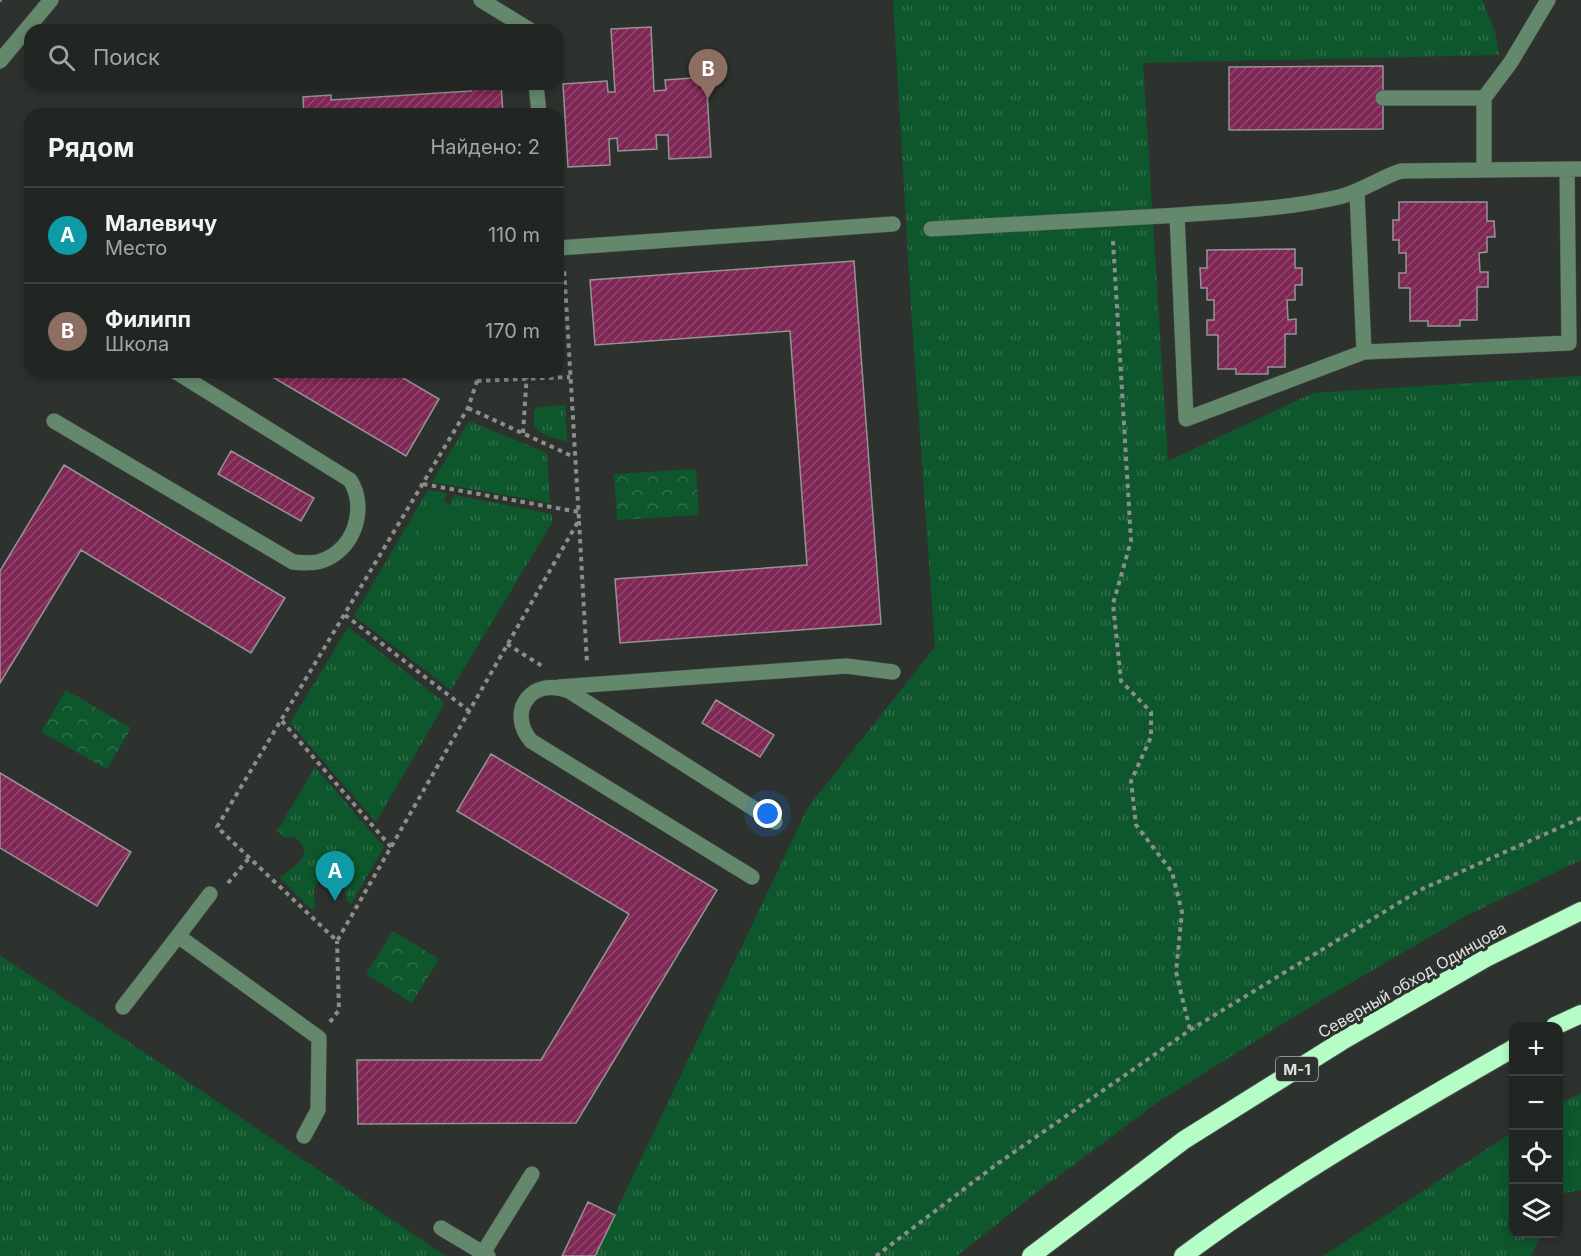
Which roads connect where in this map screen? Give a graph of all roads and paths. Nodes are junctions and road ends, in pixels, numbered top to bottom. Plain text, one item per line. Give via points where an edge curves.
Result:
1 (481, 0) edge
2 (1548, 0) edge
3 (42, 3) edge
4 (27, 24) edge
5 (520, 24) edge
6 (24, 28) edge
7 (0, 61) edge
8 (537, 90) edge
9 (1383, 98) dead end
10 (1484, 98) junction
11 (538, 108) edge
12 (1574, 169) edge
13 (1484, 170) junction
14 (1357, 192) junction
15 (1177, 215) junction
16 (1112, 219) junction
17 (893, 224) dead end
18 (931, 230) dead end
19 (564, 254) edge
20 (564, 288) edge
21 (564, 323) edge
22 (567, 323) junction
23 (1364, 352) junction
24 (564, 377) edge
25 (570, 377) junction
26 (186, 378) edge
27 (478, 378) edge
28 (548, 378) edge
29 (527, 379) junction
30 (477, 381) junction
31 (468, 408) junction
32 (54, 421) dead end
33 (523, 434) junction
34 (574, 457) junction
35 (423, 484) junction
36 (579, 512) junction
37 (579, 520) junction
38 (345, 615) junction
39 (507, 644) junction
40 (578, 664) dead end
41 (549, 666) dead end
42 (893, 672) dead end
43 (559, 687) junction
44 (469, 711) junction
45 (282, 721) junction
46 (1581, 818) edge
47 (775, 822) dead end
48 (391, 847) junction
49 (249, 858) junction
50 (752, 877) dead end
51 (210, 894) joint
52 (1581, 911) edge
53 (178, 936) junction
54 (337, 941) junction
55 (123, 1007) dead end
56 (1581, 1014) edge
57 (1563, 1022) edge
58 (1190, 1030) junction
59 (319, 1038) junction
60 (1509, 1051) edge
61 (304, 1136) dead end
62 (532, 1174) dead end
63 (441, 1228) dead end
64 (485, 1254) edge
65 (876, 1256) edge
66 (1031, 1256) edge
67 (1183, 1256) edge

1 - 5 street
2 - 10 street
3 - 4 street
6 - 7 street
8 - 11 street
9 - 10 street
10 - 13 street
12 - 13 street
12 - 23 street via 1569,343
13 - 14 street via 1401,171
14 - 15 street via 1308,202
14 - 23 street
15 - 16 street
15 - 23 street via 1186,419
16 - 18 street
16 - 58 path via 1131,541 1113,604 1121,681 1151,712 1151,737 1131,781 1136,825 1172,872 1180,902 1176,972
17 - 19 street
20 - 22 path
21 - 22 path
22 - 25 path
24 - 25 path
25 - 34 path
26 - 32 street via 350,480 358,494 358,516 340,549 321,561 293,562
27 - 30 path
28 - 29 path
29 - 30 path
29 - 33 path
30 - 31 path
31 - 33 path
31 - 35 path
33 - 34 path
34 - 36 path
35 - 36 path
35 - 38 path
36 - 37 path
37 - 39 path
37 - 40 path via 587,664
38 - 44 path
38 - 45 path
39 - 41 path via 540,666
39 - 44 path
42 - 43 street via 846,666
43 - 47 street
43 - 50 street via 539,689 524,703 521,723 531,741
44 - 48 path
45 - 48 path
45 - 49 path via 217,827
46 - 58 path via 1420,890
48 - 54 path
49 - 51 path via 225,888
49 - 54 path
51 - 53 street
52 - 66 highway, Северный обход Одинцова / М-1 via 1486,958 1263,1090 1184,1140
53 - 55 street
53 - 59 street
54 - 59 path via 339,1010
56 - 57 highway
58 - 65 path via 997,1164
59 - 61 street via 318,1110
60 - 67 highway via 1380,1126 1237,1216
62 - 64 street
63 - 64 street

